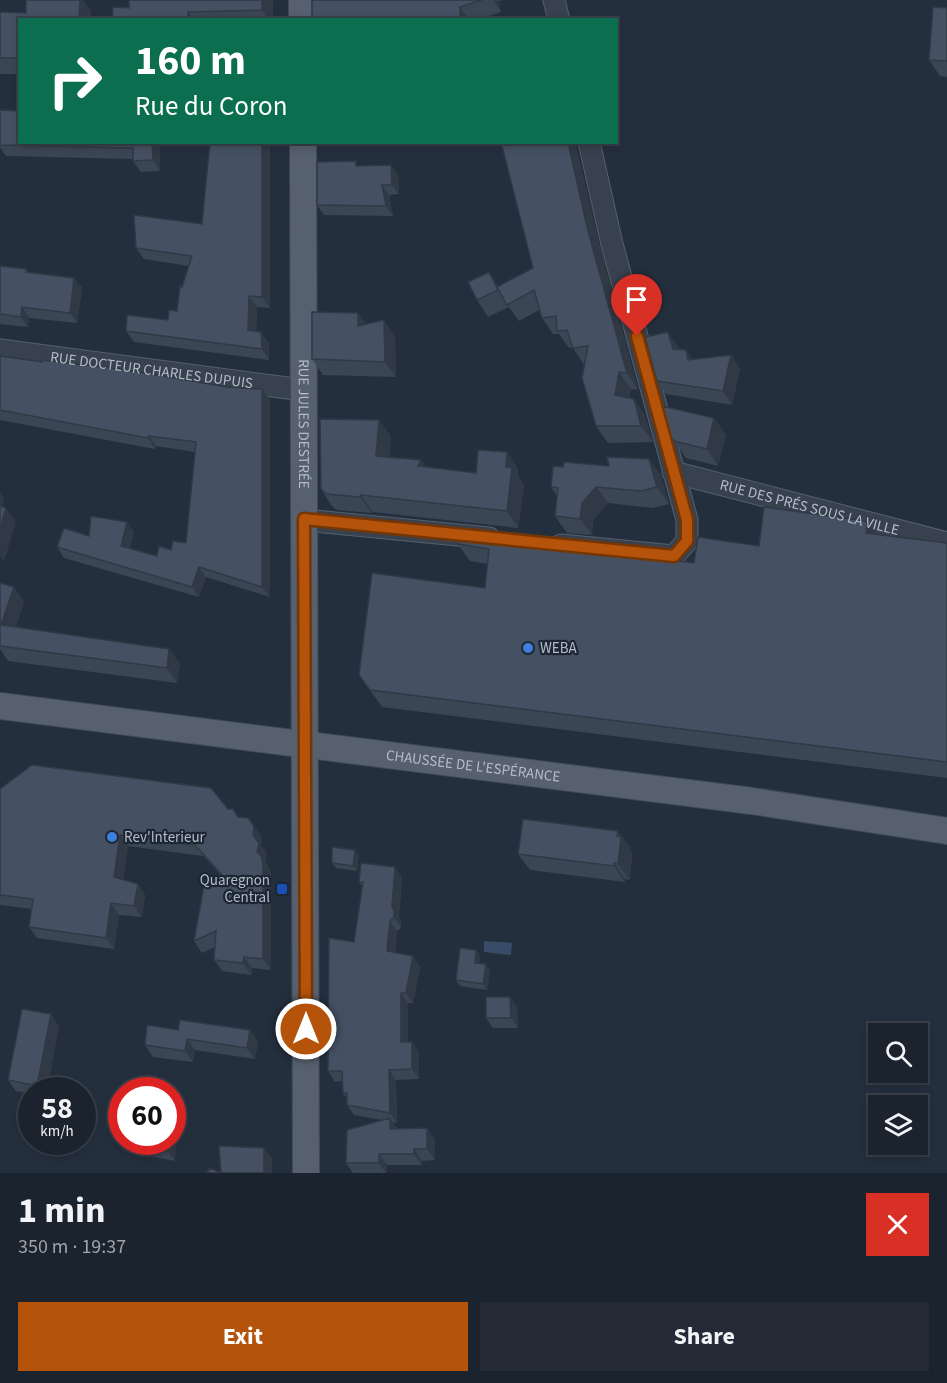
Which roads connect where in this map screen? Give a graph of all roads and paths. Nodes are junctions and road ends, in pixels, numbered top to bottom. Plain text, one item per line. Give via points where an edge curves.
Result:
1 (302, 0) edge
2 (554, 0) edge
3 (302, 18) edge
4 (558, 18) edge
5 (303, 144) edge
6 (589, 144) edge
7 (0, 350) edge
8 (303, 390) junction
9 (673, 472) junction
10 (304, 519) junction
11 (510, 540) edge
12 (544, 543) edge
13 (947, 543) edge
14 (0, 706) edge
15 (305, 744) junction
16 (947, 831) edge
17 (306, 1173) edge

1 - 3 main road
2 - 4 street
5 - 8 main road, RUE JULES DESTRÉE
6 - 9 street
7 - 8 street, RUE DOCTEUR CHARLES DUPUIS
8 - 10 main road, RUE JULES DESTRÉE
9 - 12 street via 687,520 687,541 674,556
9 - 13 street, RUE DES PRÉS SOUS LA VILLE
10 - 11 street
10 - 15 main road, RUE JULES DESTRÉE
14 - 15 main road, CHAUSSÉE DE L'ESPÉRANCE
15 - 16 main road, CHAUSSÉE DE L'ESPÉRANCE via 752,801
15 - 17 main road, RUE JULES DESTRÉE

